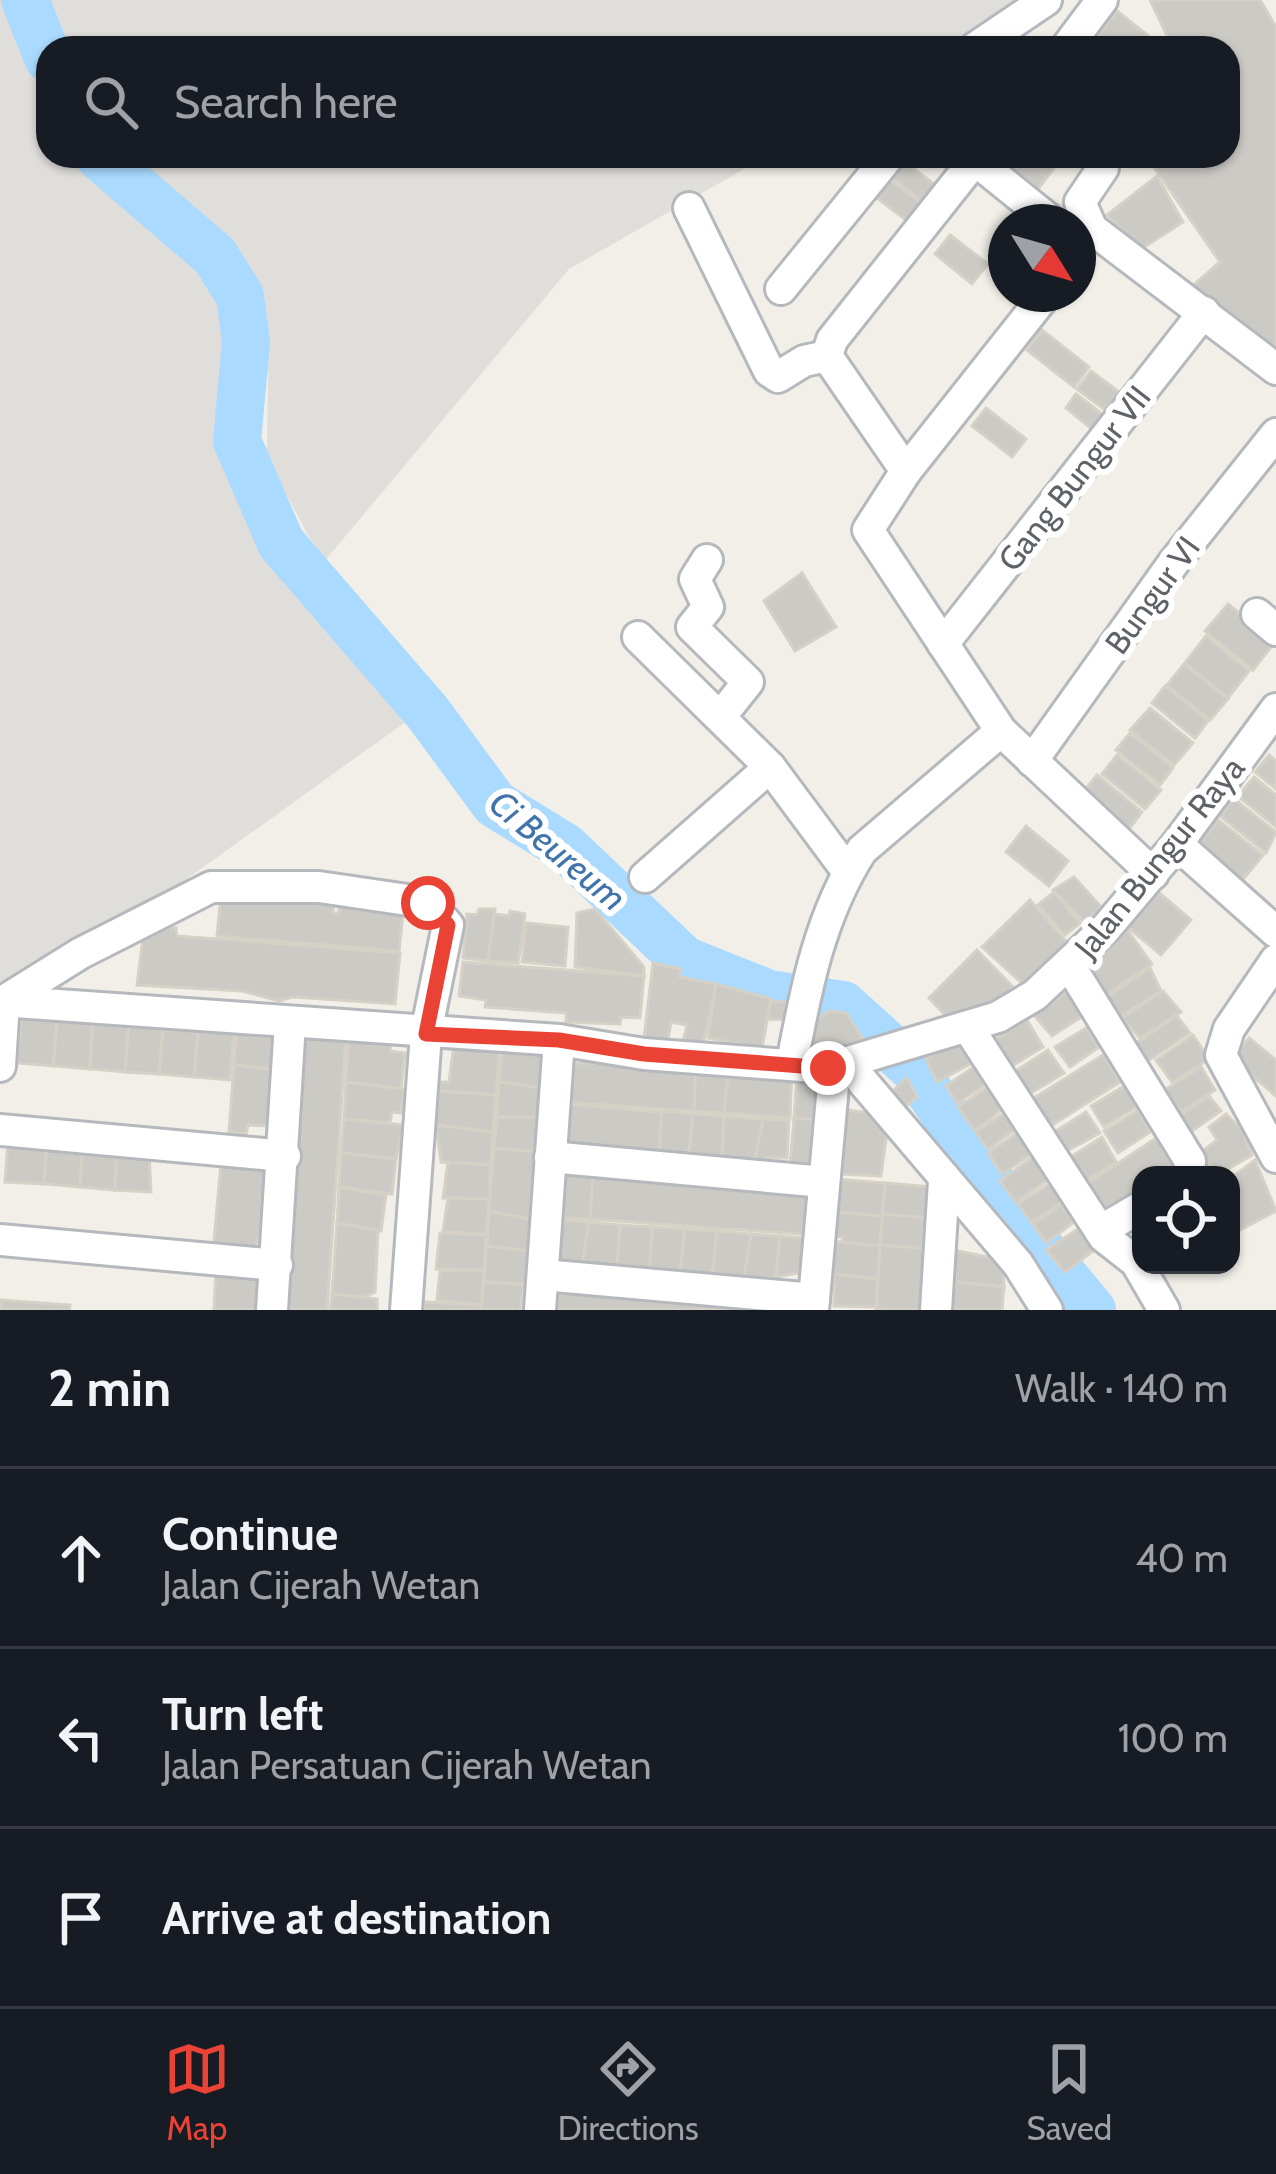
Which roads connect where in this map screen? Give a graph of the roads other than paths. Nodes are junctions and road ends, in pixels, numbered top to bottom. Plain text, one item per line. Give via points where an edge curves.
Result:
1 (1046, 0) edge
2 (1086, 6) edge
3 (993, 36) edge
4 (1072, 36) edge
5 (879, 168) edge
6 (968, 168) edge
7 (988, 168) edge
8 (1103, 168) dead end
9 (1031, 204) edge
10 (1080, 204) edge
11 (689, 208) dead end
12 (1096, 249) edge
13 (782, 289) dead end
14 (1032, 312) edge
15 (1204, 312) junction
16 (826, 356) junction
17 (1276, 369) edge
18 (1276, 434) edge
19 (906, 471) junction
20 (707, 560) dead end
21 (638, 637) dead end
22 (943, 644) junction
23 (1276, 710) edge
24 (721, 716) junction
25 (1001, 731) junction
26 (1032, 761) junction
27 (770, 767) junction
28 (1178, 844) junction
29 (848, 872) junction
30 (1153, 874) junction
31 (646, 877) dead end
32 (1276, 932) edge
33 (1276, 960) edge
34 (1070, 966) junction
35 (2, 1001) edge
36 (290, 1023) junction
37 (969, 1029) junction
38 (426, 1034) junction
39 (559, 1040) junction
40 (846, 1061) junction
41 (792, 1063) junction
42 (0, 1066) edge
43 (0, 1130) edge
44 (284, 1156) junction
45 (550, 1157) junction
46 (1276, 1157) edge
47 (1190, 1166) edge
48 (944, 1181) junction
49 (824, 1182) junction
50 (1132, 1215) edge
51 (1106, 1237) junction
52 (0, 1240) edge
53 (277, 1265) junction
54 (543, 1275) junction
55 (813, 1305) edge
56 (272, 1310) edge
57 (406, 1310) edge
58 (540, 1310) edge
59 (936, 1310) edge
60 (1048, 1310) edge
61 (1164, 1310) edge

1 - 3 street
2 - 4 street
5 - 13 street
6 - 16 street
7 - 9 street
8 - 10 street
11 - 16 street via 769,370 778,377
12 - 15 street
14 - 19 street
15 - 17 street
15 - 22 street, Gang Bungur VII
16 - 19 street
18 - 26 street, Bungur VI
19 - 22 street via 868,530
20 - 24 street via 695,580 708,607 692,627 748,682
21 - 24 street
22 - 25 street
23 - 28 street, Jalan Bungur Raya
24 - 27 street
25 - 26 street
25 - 29 street via 862,850
26 - 30 street
27 - 29 street
27 - 31 street
28 - 30 street, Jalan Bungur Raya
28 - 32 street
29 - 41 street via 809,966
30 - 34 street, Jalan Bungur Raya
33 - 46 street via 1228,1029 1221,1055
34 - 37 street, Jalan Bungur Raya via 1035,995
34 - 47 street
35 - 36 street
35 - 38 street via 211,887 319,887 410,899 440,912 448,925
35 - 42 street
36 - 38 street
36 - 44 street
37 - 40 street, Jalan Bungur Raya
37 - 51 street
38 - 39 street
38 - 57 street
39 - 41 street
39 - 45 street
40 - 41 street
40 - 48 street
40 - 49 street via 833,1086
43 - 44 street
44 - 53 street
45 - 49 street
45 - 54 street
48 - 59 street
48 - 60 street
49 - 55 street
50 - 51 street
51 - 61 street via 1136,1262
52 - 53 street
53 - 56 street
54 - 55 street
54 - 58 street

